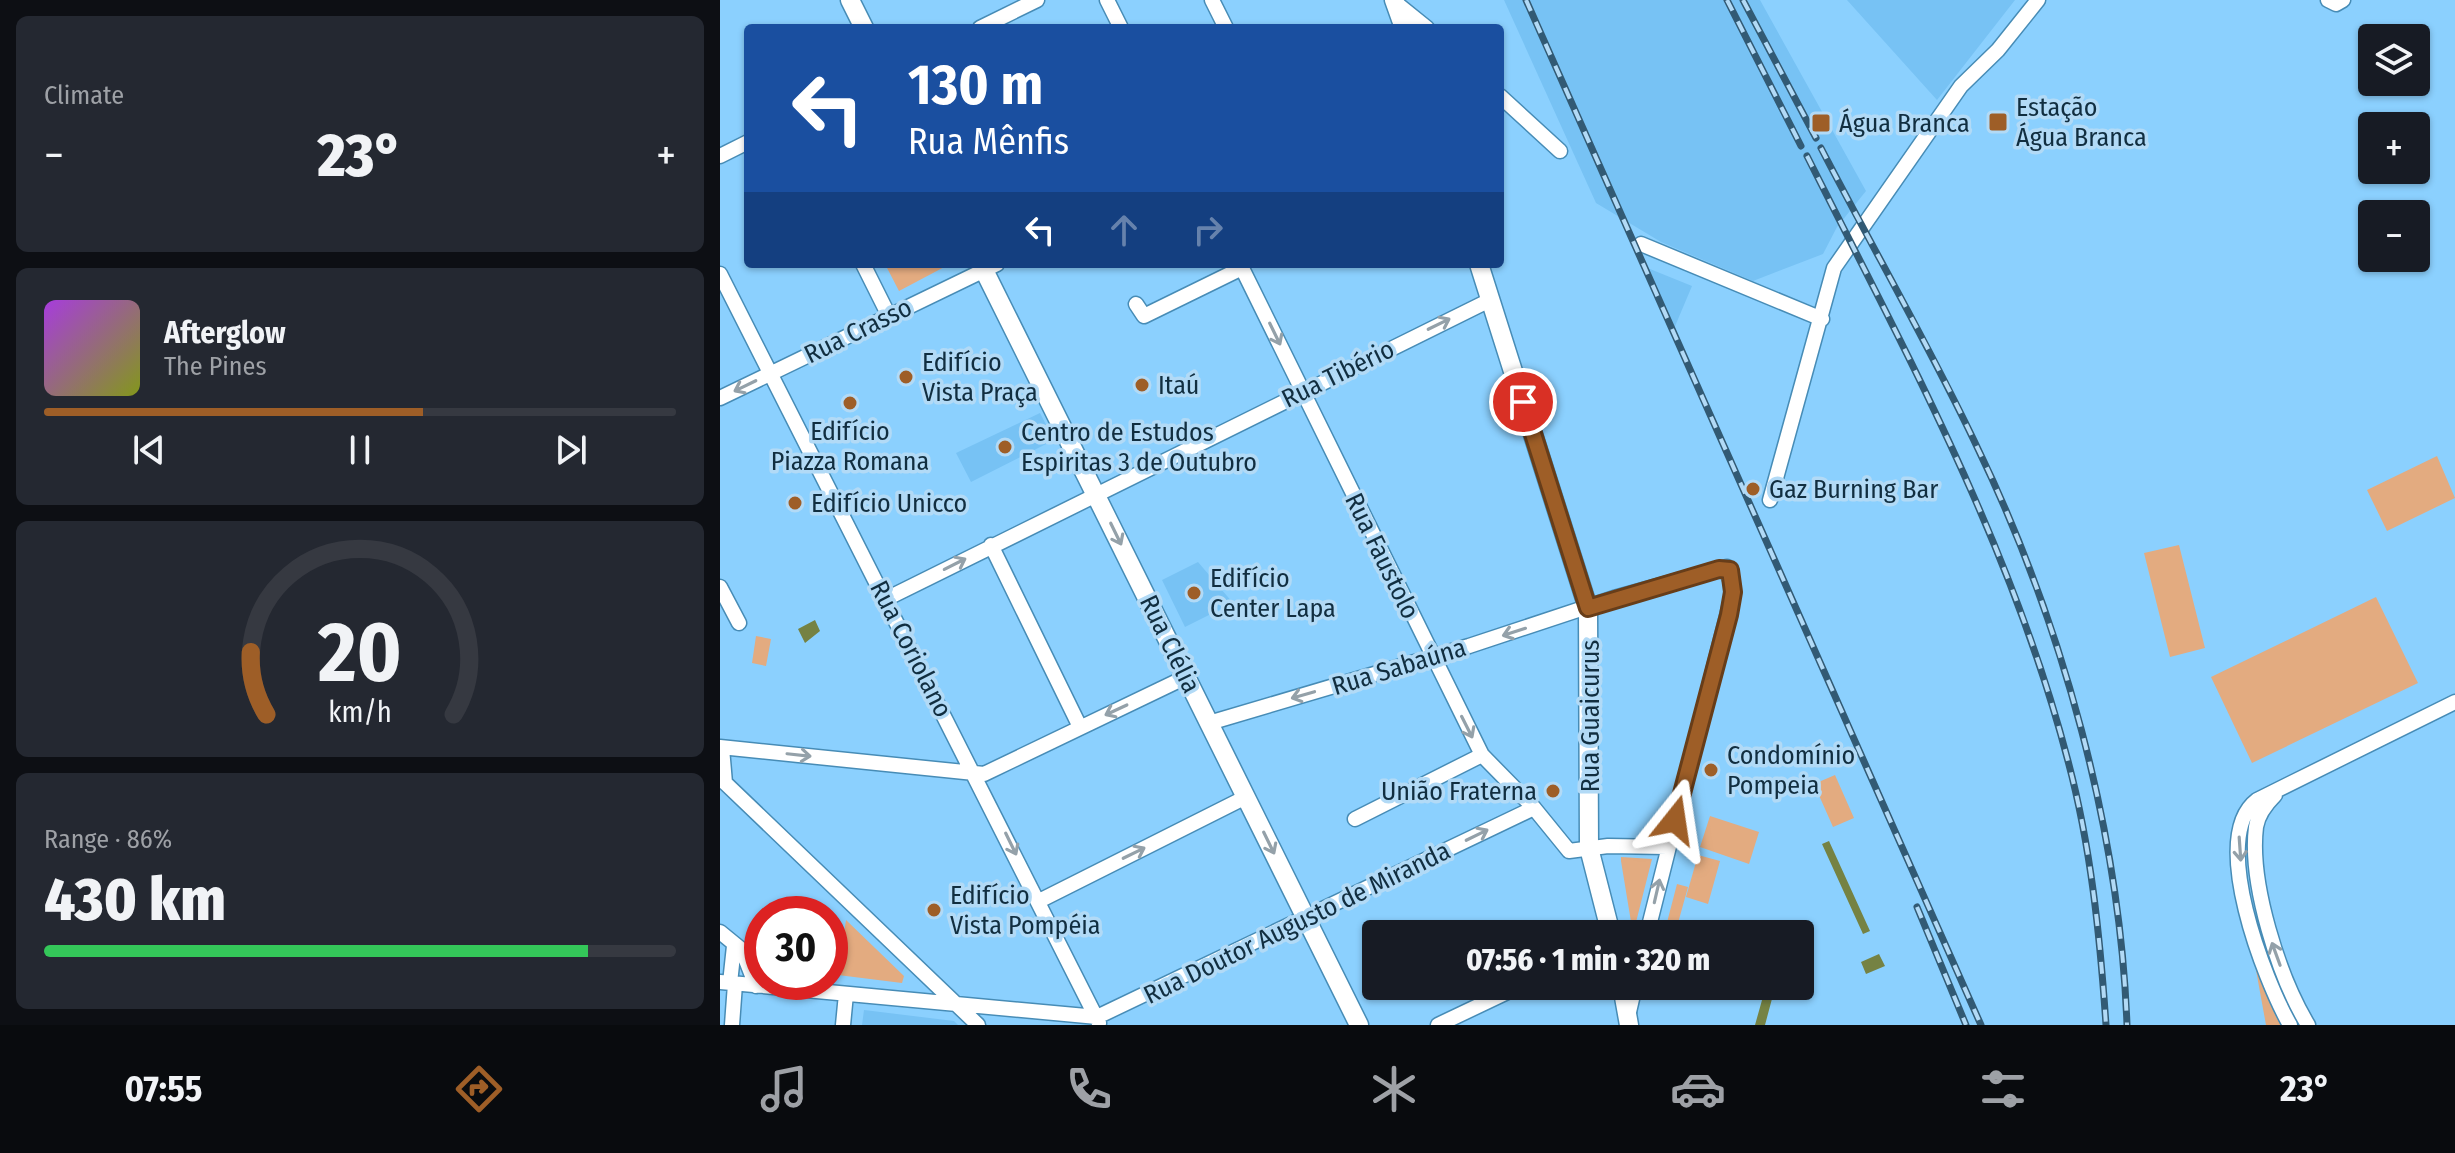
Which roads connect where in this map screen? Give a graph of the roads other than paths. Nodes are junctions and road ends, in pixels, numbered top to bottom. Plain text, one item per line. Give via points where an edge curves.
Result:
1 (850, 0) edge
2 (1037, 0) edge
3 (1107, 0) edge
4 (1212, 0) edge
5 (2038, 0) edge
6 (2328, 0) edge
7 (2343, 0) edge
8 (1395, 1) edge
9 (862, 24) edge
10 (988, 24) edge
11 (1119, 24) edge
12 (1224, 24) edge
13 (1403, 24) edge
14 (1422, 24) edge
15 (1504, 100) edge
16 (744, 144) edge
17 (1560, 151) dead end
18 (720, 156) edge
19 (1641, 244) dead end
20 (865, 268) edge
21 (983, 268) edge
22 (988, 268) edge
23 (1237, 268) edge
24 (1242, 268) edge
25 (1480, 268) edge
26 (720, 274) edge
27 (1490, 300) junction
28 (1136, 304) dead end
29 (889, 316) junction
30 (1822, 319) junction
31 (770, 374) junction
32 (1303, 391) junction
33 (720, 398) edge
34 (1096, 495) junction
35 (1770, 500) dead end
36 (991, 545) junction
37 (720, 587) edge
38 (886, 599) junction
39 (1588, 608) junction
40 (739, 623) dead end
41 (1431, 658) junction
42 (1186, 677) junction
43 (2455, 702) edge
44 (1209, 723) junction
45 (1080, 727) junction
46 (721, 748) edge
47 (1482, 755) junction
48 (976, 774) junction
49 (722, 781) edge
50 (2278, 792) junction
51 (1246, 797) junction
52 (1534, 808) junction
53 (1355, 819) dead end
54 (1667, 847) junction
55 (1589, 848) junction
56 (1039, 901) junction
57 (1306, 918) junction
58 (1607, 920) edge
59 (1650, 920) edge
60 (720, 932) edge
61 (734, 946) junction
62 (744, 953) edge
63 (928, 977) junction
64 (729, 983) edge
65 (848, 994) edge
66 (845, 1000) edge
67 (1491, 1000) edge
68 (1624, 1000) edge
69 (1632, 1000) edge
70 (934, 1003) junction
71 (959, 1006) junction
72 (1628, 1020) edge
73 (1099, 1021) edge
74 (732, 1025) edge
75 (843, 1025) edge
76 (978, 1025) edge
77 (1359, 1025) edge
78 (1438, 1025) edge
79 (2290, 1025) edge
80 (2308, 1025) edge

1 - 9 main road
2 - 10 street
3 - 11 street
4 - 12 street
5 - 30 street via 1961,86 1862,226 1834,268
6 - 7 street
8 - 13 main road
8 - 14 street
15 - 17 street
16 - 18 street
19 - 30 street
20 - 29 street
21 - 29 street, Rua Crasso
22 - 34 main road, Rua Clélia
23 - 28 street via 1144,316
24 -> 32 street, Rua Faustolo
25 - 27 main road, Rua Guaicurus
26 - 31 street, Rua Coriolano
32 -> 27 street, Rua Tibério
27 - 39 main road, Rua Guaicurus
29 - 31 street, Rua Crasso
30 - 35 street
31 -> 33 street, Rua Crasso
31 - 38 street, Rua Coriolano
32 - 34 street, Rua Tibério
32 - 41 street, Rua Faustolo
34 - 36 street, Rua Tibério
34 -> 42 main road, Rua Clélia
38 -> 36 street, Rua Tibério
36 - 45 street
37 - 40 street
38 - 48 street, Rua Coriolano
39 -> 41 street, Rua Sabaúna
39 - 54 street, Rua Sabaúna via 1730,570 1733,592
39 - 55 main road, Rua Guaicurus
41 -> 44 street, Rua Sabaúna
41 -> 47 street, Rua Faustolo
42 - 44 main road, Rua Clélia
42 -> 45 street
43 - 50 street
44 - 51 main road, Rua Clélia
45 - 48 street
46 -> 48 street
46 - 49 street
47 - 52 street, Rua Faustolo
47 - 53 street
48 -> 56 street, Rua Coriolano
49 - 63 street
50 -> 79 street via 2257,800 2245,812 2239,841 2246,918
80 -> 50 street via 2273,947 2262,895 2256,827
56 -> 51 street
51 -> 57 main road, Rua Clélia
52 - 55 street, Rua Faustolo via 1569,851
57 -> 52 street, Rua Doutor Augusto de Miranda
54 - 55 street
59 -> 54 street
55 - 58 main road, Rua Guaicurus
56 - 73 street, Rua Coriolano
57 - 73 street, Rua Doutor Augusto de Miranda
57 - 77 main road, Rua Clélia
60 - 61 street
61 - 62 street
61 - 64 street
63 - 70 street
63 - 71 street
64 - 74 street
65 - 70 street, Rua Doutor Augusto de Miranda
66 - 75 street
67 - 78 street
68 - 72 main road
69 - 72 street
70 - 71 street, Rua Doutor Augusto de Miranda
71 - 73 street, Rua Doutor Augusto de Miranda
71 - 76 street

